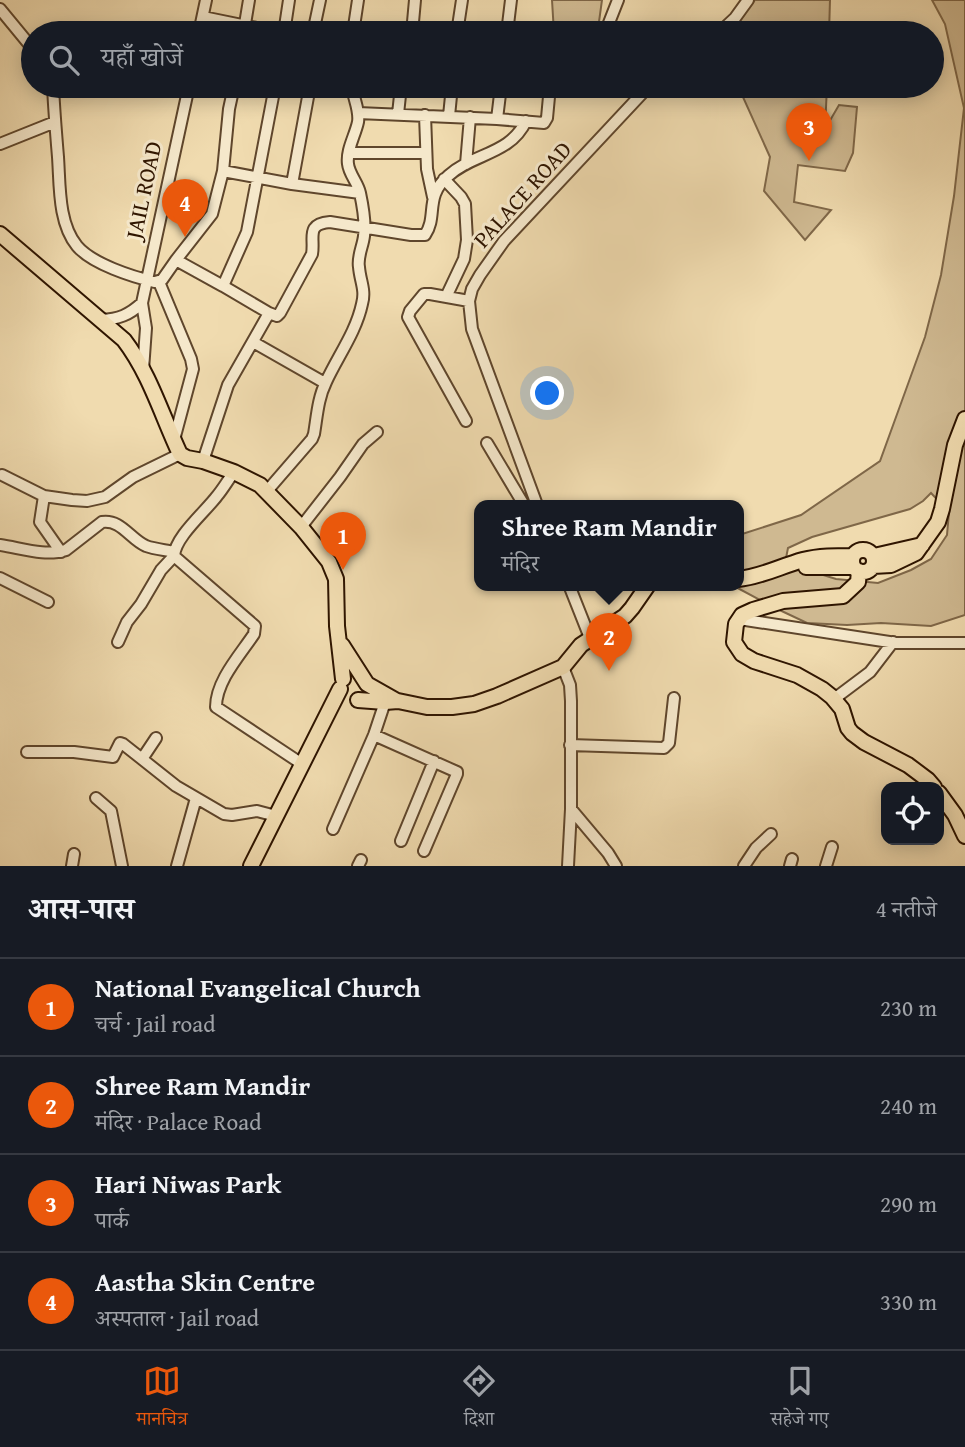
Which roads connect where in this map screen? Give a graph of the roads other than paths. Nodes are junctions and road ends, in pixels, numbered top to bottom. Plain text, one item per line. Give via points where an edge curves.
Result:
1 (206, 0) edge
2 (249, 0) edge
3 (289, 0) edge
4 (320, 0) edge
5 (358, 0) edge
6 (415, 0) edge
7 (462, 0) edge
8 (511, 0) edge
9 (618, 0) edge
10 (748, 0) edge
11 (0, 9) edge
12 (203, 17) junction
13 (202, 21) edge
14 (216, 21) edge
15 (246, 21) edge
16 (285, 21) edge
17 (316, 21) edge
18 (355, 21) edge
19 (413, 21) edge
20 (459, 21) edge
21 (508, 21) edge
22 (610, 21) edge
23 (732, 21) edge
24 (21, 34) edge
25 (54, 98) edge
26 (186, 98) edge
27 (231, 98) edge
28 (273, 98) edge
29 (308, 98) edge
30 (354, 98) edge
31 (400, 98) edge
32 (451, 98) edge
33 (500, 98) edge
34 (549, 98) edge
35 (638, 98) edge
36 (358, 113) junction
37 (398, 114) junction
38 (425, 115) junction
39 (449, 116) junction
40 (470, 117) junction
41 (497, 119) junction
42 (55, 121) junction
43 (526, 121) junction
44 (0, 144) edge
45 (349, 153) junction
46 (425, 153) junction
47 (466, 164) junction
48 (223, 171) junction
49 (257, 177) junction
50 (444, 179) junction
51 (292, 184) junction
52 (360, 193) junction
53 (433, 197) junction
54 (365, 229) junction
55 (0, 234) edge
56 (176, 260) junction
57 (146, 280) junction
58 (159, 282) junction
59 (223, 286) junction
60 (446, 297) junction
61 (469, 301) junction
62 (142, 303) junction
63 (269, 313) junction
64 (101, 320) junction
65 (253, 342) junction
66 (143, 370) junction
67 (325, 383) junction
68 (965, 419) edge
69 (466, 421) dead end
70 (377, 432) dead end
71 (173, 440) junction
72 (487, 443) dead end
73 (180, 454) junction
74 (203, 461) junction
75 (234, 472) junction
76 (2, 475) edge
77 (267, 491) junction
78 (44, 496) junction
79 (521, 500) edge
80 (535, 500) edge
81 (301, 527) junction
82 (0, 545) edge
83 (61, 552) junction
84 (174, 554) junction
85 (863, 563) junction
86 (0, 578) edge
87 (744, 578) edge
88 (571, 591) edge
89 (645, 591) edge
90 (48, 602) dead end
91 (739, 619) junction
92 (590, 638) junction
93 (340, 640) junction
94 (118, 642) dead end
95 (893, 642) junction
96 (965, 643) edge
97 (563, 667) junction
98 (364, 680) junction
99 (342, 684) junction
100 (674, 698) dead end
101 (834, 699) junction
102 (356, 700) junction
103 (392, 702) junction
104 (327, 718) junction
105 (374, 735) junction
106 (156, 738) dead end
107 (570, 745) junction
108 (27, 752) dead end
109 (142, 759) junction
110 (434, 761) junction
111 (302, 764) junction
112 (930, 782) edge
113 (96, 798) dead end
114 (196, 798) junction
115 (944, 799) edge
116 (571, 809) junction
117 (276, 816) junction
118 (334, 829) dead end
119 (771, 834) dead end
120 (965, 836) edge
121 (401, 841) dead end
122 (832, 847) dead end
123 (424, 850) dead end
124 (74, 854) dead end
125 (72, 866) edge
126 (122, 866) edge
127 (177, 866) edge
128 (251, 866) edge
129 (568, 866) edge
130 (615, 866) edge
131 (744, 866) edge
132 (826, 866) edge

1 - 12 street
2 - 15 street
3 - 16 street
4 - 17 street
5 - 18 street
6 - 19 street
7 - 20 street
8 - 21 street
9 - 22 street
10 - 23 street
11 - 24 street
12 - 13 street
12 - 14 street
25 - 42 street
26 - 57 street, JAIL ROAD
27 - 48 street
28 - 49 street
29 - 51 street
30 - 36 street
31 - 37 street
32 - 39 street
33 - 41 street
34 - 43 street via 546,121
35 - 61 street, PALACE ROAD via 504,241 480,275
36 - 37 street
36 - 45 street
37 - 38 street
38 - 39 street
38 - 46 street
39 - 40 street
40 - 41 street
40 - 47 street
41 - 43 street
42 - 44 street
42 - 57 street via 61,201 72,239 99,263
43 - 47 street via 509,143
45 - 46 street
45 - 52 street via 348,167
46 - 53 street
47 - 50 street
48 - 49 street
48 - 56 street via 212,214
49 - 51 street
49 - 59 street via 247,232
50 - 53 street
50 - 60 street via 464,201 467,240 464,259
51 - 52 street
52 - 54 street
53 - 54 street via 425,235
54 - 63 street via 327,222 313,229 312,254 281,313
54 - 67 street via 358,263 363,301
55 - 64 main road
56 - 58 street
56 - 59 street
57 - 58 street
57 - 62 street, JAIL ROAD
58 - 71 street via 193,369
59 - 63 street
60 - 61 street
60 - 69 street via 424,294 408,317
61 - 80 street via 472,329
62 - 64 street via 117,319
62 - 66 street, JAIL ROAD via 146,328
63 - 65 street
64 - 66 main road via 124,340
65 - 67 street
65 - 74 street via 228,385
66 - 71 main road
67 - 77 street via 312,439
68 - 85 main road via 938,522 922,545 909,558 891,565
70 - 81 street
71 - 73 main road
72 - 79 street
73 - 74 main road
73 - 78 street via 101,499
74 - 75 main road
75 - 77 main road
75 - 84 street via 179,541
76 - 78 street
77 - 81 main road
78 - 83 street via 40,522
81 - 93 main road via 334,572
82 - 83 street
83 - 84 street via 106,521 146,546
84 - 94 street
84 - 111 street via 256,626 228,671 216,707
85 - 87 main road via 831,556 807,559
85 - 91 main road via 858,582 843,596 783,601
86 - 90 street
88 - 92 street
89 - 92 main road via 625,616
91 - 95 street
91 - 101 main road via 734,635 742,654 797,675
92 - 97 main road
93 - 98 main road
93 - 99 main road
95 - 96 street
95 - 101 street via 870,672
97 - 103 main road via 474,704 427,707
97 - 107 street via 570,685
98 - 99 main road via 350,674
98 - 102 main road via 368,688
98 - 103 main road
99 - 102 main road via 347,699
99 - 104 main road
100 - 107 street via 669,743 664,748
101 - 112 main road via 852,733
102 - 103 main road
102 - 104 main road
103 - 105 street
104 - 111 main road
105 - 110 street
105 - 118 street
106 - 109 street
107 - 116 street
108 - 109 street via 113,757 120,743
109 - 114 street
110 - 121 street
110 - 123 street via 457,774
111 - 117 main road
113 - 126 street via 111,811
114 - 117 street via 224,814 257,811
114 - 127 street
115 - 120 main road
116 - 129 street
116 - 130 street
117 - 128 main road
119 - 131 street
122 - 132 street
124 - 125 street

